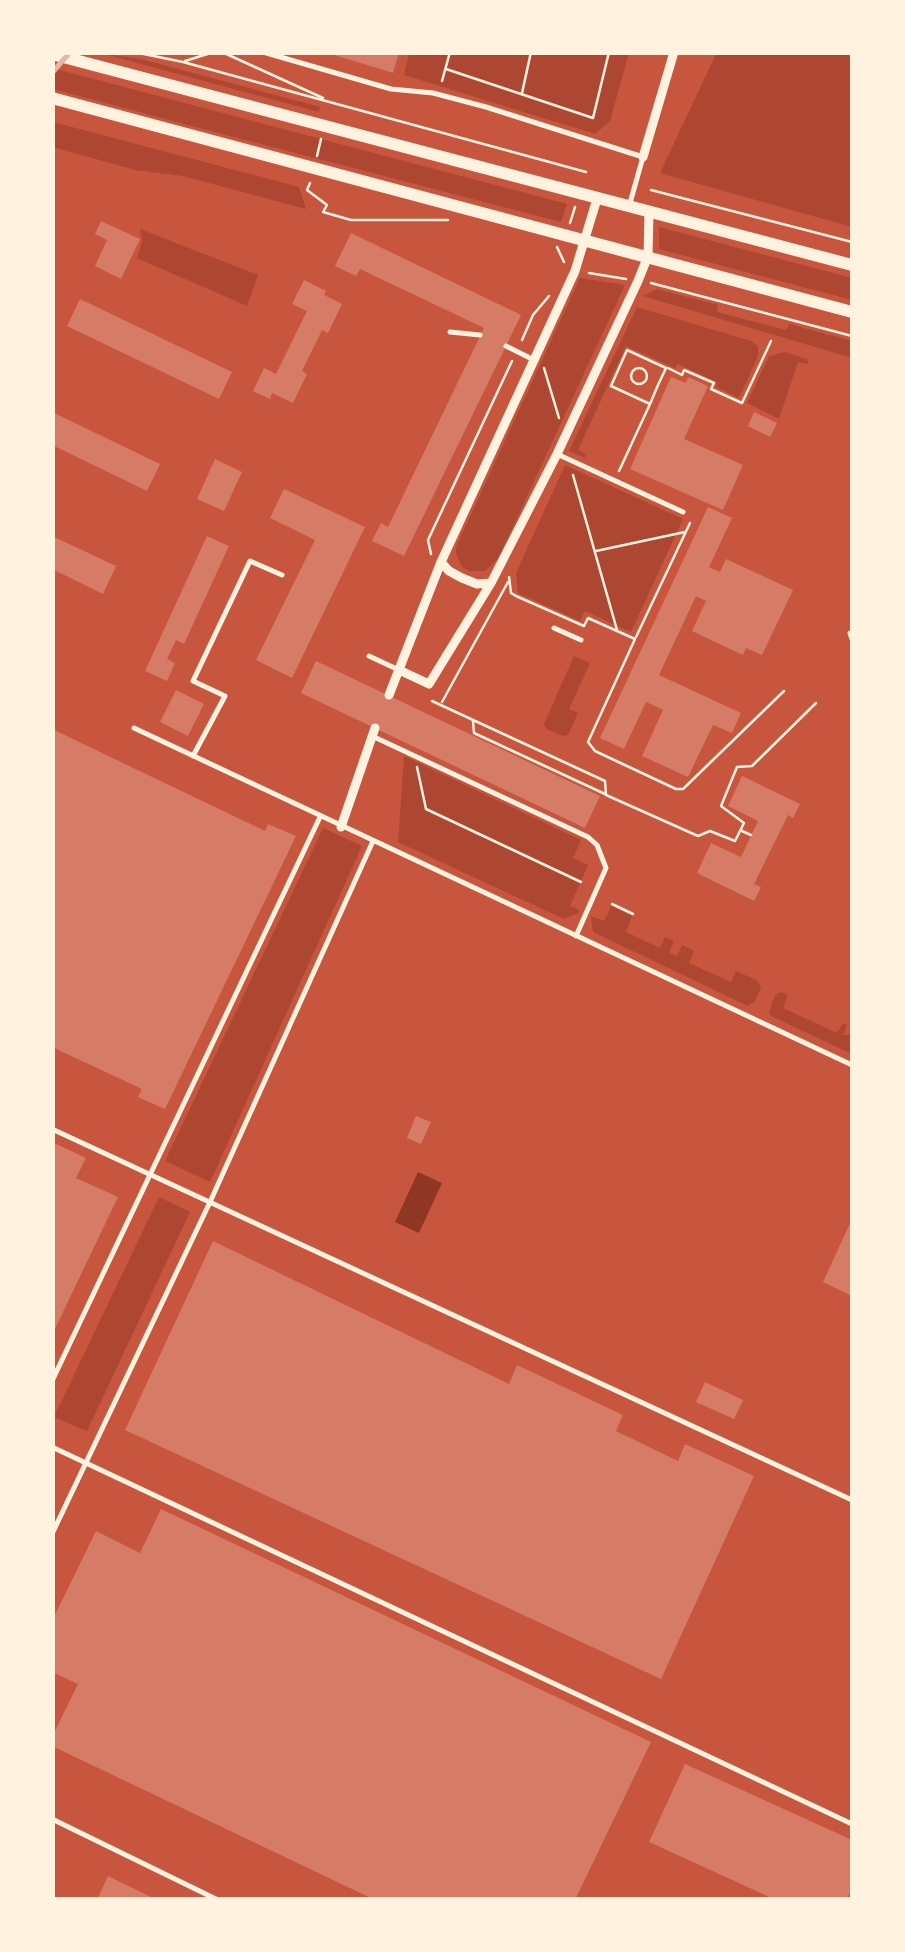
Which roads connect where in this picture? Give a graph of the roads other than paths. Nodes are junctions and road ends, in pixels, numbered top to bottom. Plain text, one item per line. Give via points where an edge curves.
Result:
1 (264, 52) edge
2 (674, 52) edge
3 (52, 54) edge
4 (52, 98) edge
5 (643, 158) junction
6 (597, 199) junction
7 (628, 207) junction
8 (649, 212) junction
9 (585, 240) junction
10 (648, 256) junction
11 (852, 266) edge
12 (852, 312) edge
13 (450, 332) dead end
14 (480, 335) dead end
15 (506, 346) dead end
16 (538, 361) junction
17 (557, 454) junction
18 (683, 512) dead end
19 (436, 559) junction
20 (282, 575) dead end
21 (491, 583) junction
22 (554, 628) dead end
23 (582, 640) dead end
24 (369, 656) dead end
25 (399, 670) junction
26 (389, 695) dead end
27 (134, 728) dead end
28 (374, 732) joint
29 (193, 756) junction
30 (320, 817) junction
31 (341, 827) junction
32 (372, 841) junction
33 (576, 936) junction
34 (852, 1065) edge
35 (52, 1129) edge
36 (150, 1175) junction
37 (210, 1202) junction
38 (52, 1381) edge
39 (52, 1447) edge
40 (86, 1462) junction
41 (852, 1500) edge
42 (52, 1534) edge
43 (52, 1819) edge
44 (852, 1824) edge
45 (218, 1900) edge

1 - 5 lane via 391,89 486,107
2 - 5 street
3 - 6 main road
4 - 9 main road
5 - 7 lane
6 - 7 main road
6 - 9 street
7 - 8 main road
8 - 10 street
8 - 11 main road
9 - 10 main road
9 - 16 street
10 - 12 main road
10 - 17 street
13 - 14 lane
15 - 16 lane
16 - 19 street
17 - 18 lane
17 - 21 street
19 - 21 street via 462,578
19 - 25 street
20 - 29 lane via 250,561 193,682 225,696
21 - 25 street via 429,684
22 - 23 lane
24 - 25 lane
25 - 26 street
27 - 29 lane
28 - 31 street
28 - 33 lane via 597,845 606,868
29 - 30 lane
30 - 31 lane
30 - 36 lane
31 - 32 lane
32 - 33 lane
32 - 37 lane
33 - 34 lane
35 - 36 lane
36 - 37 lane
36 - 38 lane
37 - 40 lane
37 - 41 lane
39 - 40 lane
40 - 42 lane
40 - 44 lane
43 - 45 lane

